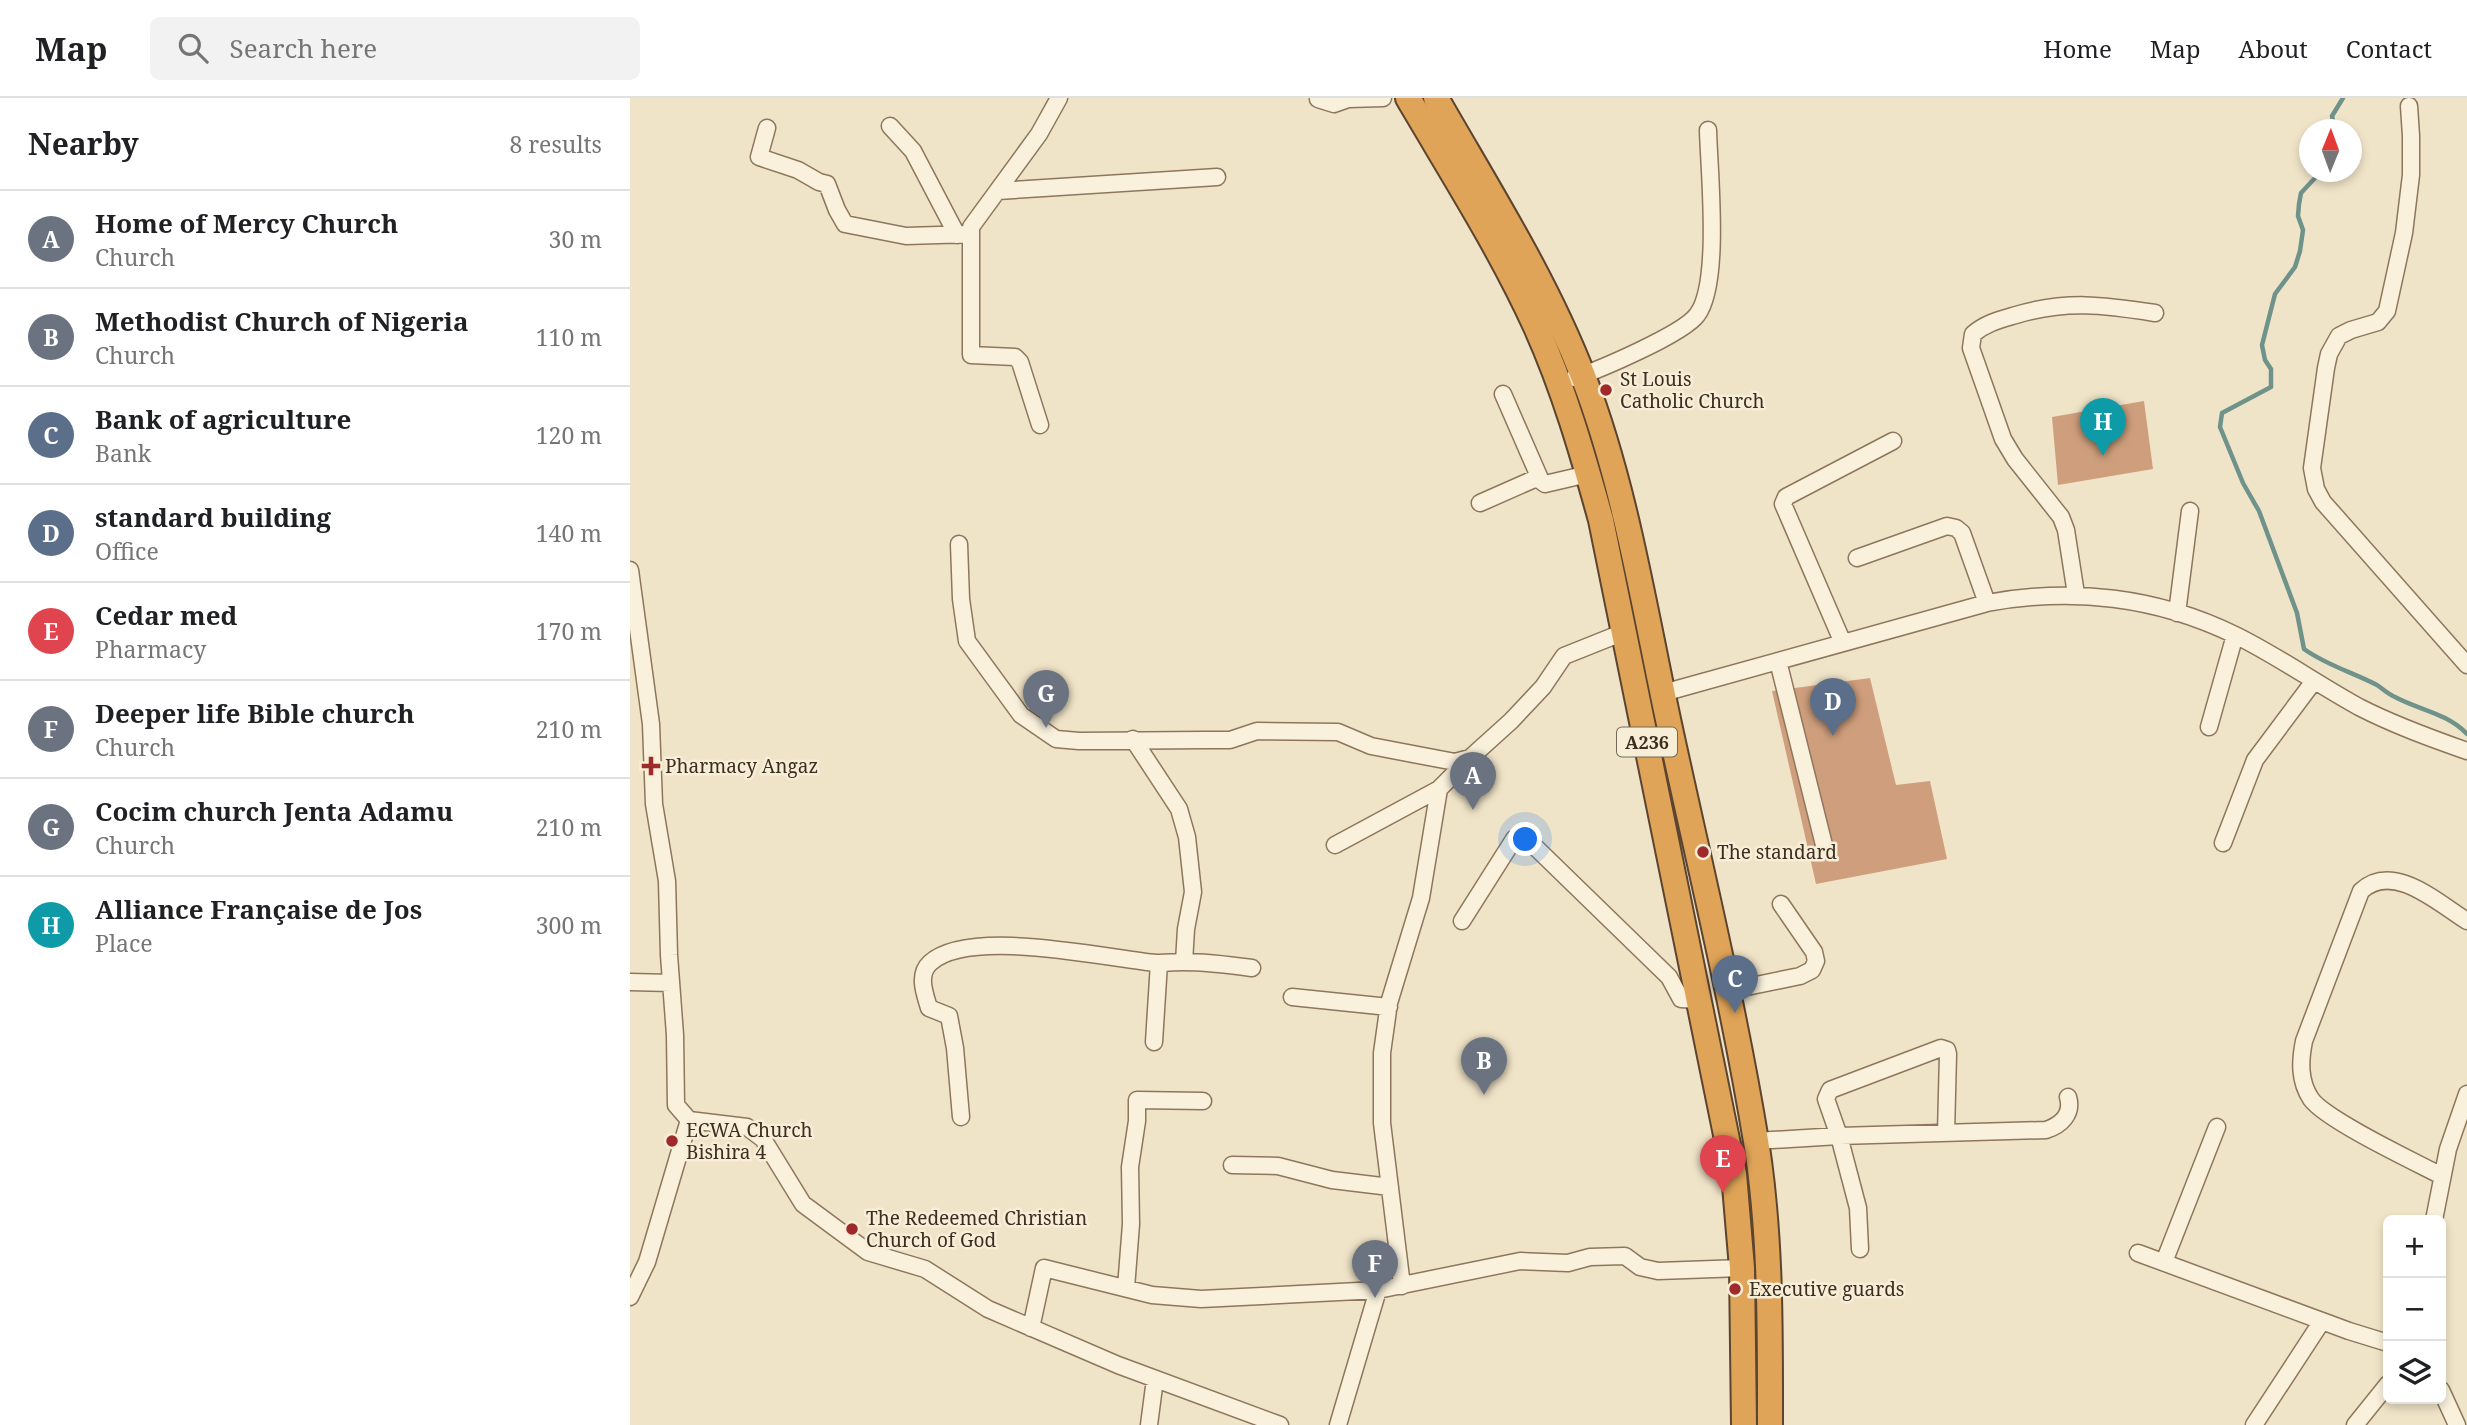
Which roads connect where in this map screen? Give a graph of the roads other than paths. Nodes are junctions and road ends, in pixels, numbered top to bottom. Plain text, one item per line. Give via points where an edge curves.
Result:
1 (1059, 98) edge
2 (1383, 98) edge
3 (1408, 98) edge
4 (1436, 98) edge
5 (1318, 99) edge
6 (2409, 106) dead end
7 (890, 125) dead end
8 (767, 128) dead end
9 (1708, 130) dead end
10 (1217, 177) dead end
11 (998, 191) junction
12 (964, 235) junction
13 (2155, 313) dead end
14 (1583, 375) junction
15 (1558, 383) junction
16 (1503, 394) dead end
17 (1040, 425) dead end
18 (1893, 441) dead end
19 (1588, 474) junction
20 (1539, 477) junction
21 (1480, 503) dead end
22 (2190, 511) dead end
23 (959, 544) dead end
24 (1857, 558) dead end
25 (630, 570) edge
26 (2076, 594) junction
27 (1987, 603) junction
28 (2177, 613) junction
29 (1624, 632) junction
30 (2235, 635) junction
31 (1843, 643) junction
32 (1778, 661) junction
33 (2467, 665) edge
34 (2314, 681) junction
35 (1663, 693) junction
36 (2209, 727) dead end
37 (1133, 739) junction
38 (2467, 751) edge
39 (1470, 758) junction
40 (1439, 789) junction
41 (2223, 843) dead end
42 (1335, 845) dead end
43 (1825, 849) dead end
44 (1781, 904) dead end
45 (1462, 921) dead end
46 (2467, 921) edge
47 (1184, 962) junction
48 (1159, 963) junction
49 (1252, 968) dead end
50 (630, 982) edge
51 (671, 983) junction
52 (1727, 991) junction
53 (1292, 997) dead end
54 (1700, 999) junction
55 (1389, 1007) junction
56 (1154, 1042) dead end
57 (2467, 1094) edge
58 (2068, 1097) dead end
59 (1203, 1101) dead end
60 (961, 1116) dead end
61 (689, 1120) junction
62 (2217, 1127) dead end
63 (1946, 1133) junction
64 (1839, 1136) junction
65 (1756, 1141) junction
66 (1232, 1165) dead end
67 (1761, 1171) junction
68 (1734, 1174) junction
69 (2442, 1176) junction
70 (1390, 1187) junction
71 (2435, 1215) edge
72 (1860, 1249) dead end
73 (2138, 1253) dead end
74 (2164, 1262) junction
75 (1742, 1268) junction
76 (1402, 1286) junction
77 (1126, 1289) junction
78 (1378, 1290) junction
79 (630, 1297) edge
80 (2322, 1321) junction
81 (1031, 1328) junction
82 (2383, 1341) edge
83 (1155, 1378) junction
84 (2383, 1390) edge
85 (2446, 1402) edge
86 (1149, 1425) edge
87 (1280, 1425) edge
88 (1338, 1425) edge
89 (1744, 1425) edge
90 (1770, 1425) edge
91 (2254, 1425) edge
92 (2355, 1425) edge
93 (2456, 1425) edge

1 - 11 street
2 - 5 street via 1334,104
3 - 15 highway, A236 via 1518,292
4 - 14 highway, A236 via 1529,262
6 - 33 street via 2408,198 2387,311 2378,322 2351,330 2333,344 2312,468 2323,502
7 - 12 street via 912,151
8 - 12 street via 759,157 828,184 845,224 906,236
9 - 14 street via 1712,265 1698,314 1681,330
10 - 11 street
11 - 12 street
12 - 17 street via 971,355 1020,362
13 - 26 street via 2099,304 2040,307 1984,324 1973,334 1971,348 2003,439 2061,517
14 - 15 street
14 - 35 highway, A236 via 1617,482
15 - 19 highway, A236
16 - 20 street
18 - 31 street via 1786,497 1783,504
19 - 20 street via 1545,484
19 - 29 highway, A236
20 - 21 street
22 - 28 street
23 - 37 street via 967,641 1021,715 1056,739
24 - 27 street via 1947,526 1956,528 1962,533
25 - 51 street via 651,724 654,804 667,881
26 - 27 street
26 - 28 street
27 - 31 street
28 - 30 street
29 - 39 street via 1564,656 1543,687
29 - 54 highway, A236
30 - 34 street
30 - 36 street
31 - 32 street
32 - 35 street
32 - 43 street
34 - 38 street via 2396,725
34 - 41 street via 2255,760
35 - 52 highway, A236
37 - 39 street via 1230,740 1257,731 1338,732 1371,746 1455,762
37 - 47 street via 1178,809 1187,837 1193,892
39 - 40 street
40 - 42 street
40 - 55 street via 1421,898
44 - 52 street via 1814,952 1812,970
45 - 54 street via 1514,839 1523,838 1669,977 1681,999
46 - 69 street via 2401,882 2368,884 2361,891 2301,1056 2312,1101
47 - 48 street
47 - 49 street
48 - 56 street
48 - 60 street via 1012,946 953,950 930,963 923,973 923,988 929,1008 949,1016
50 - 51 street
51 - 61 street via 676,1105
52 - 54 highway
52 - 65 highway, A236
53 - 55 street
54 - 68 highway, A236
55 - 70 street via 1382,1053 1381,1123
57 - 69 street
58 - 63 street via 2067,1115 2046,1130
59 - 77 street via 1137,1100
61 - 79 street via 647,1262
61 - 81 street via 747,1127 763,1139 803,1204 869,1252 925,1269 988,1309
62 - 74 street
63 - 64 street
63 - 64 street via 1948,1054 1941,1048 1830,1090 1826,1099
64 - 65 street
64 - 72 street via 1858,1208
65 - 67 highway, A236
66 - 70 street via 1278,1166 1332,1180
67 - 68 highway
67 - 90 highway, A236 via 1769,1266
68 - 75 highway, A236
69 - 71 street
70 - 76 street
73 - 74 street
74 - 80 street
75 - 76 street via 1658,1271 1625,1256 1590,1257 1568,1263 1520,1261
75 - 89 highway, A236
76 - 78 street
77 - 78 street via 1201,1299
77 - 81 street via 1044,1268
78 - 88 street
80 - 82 street
80 - 91 street
81 - 83 street
83 - 86 street
83 - 87 street
84 - 92 street
85 - 93 street

